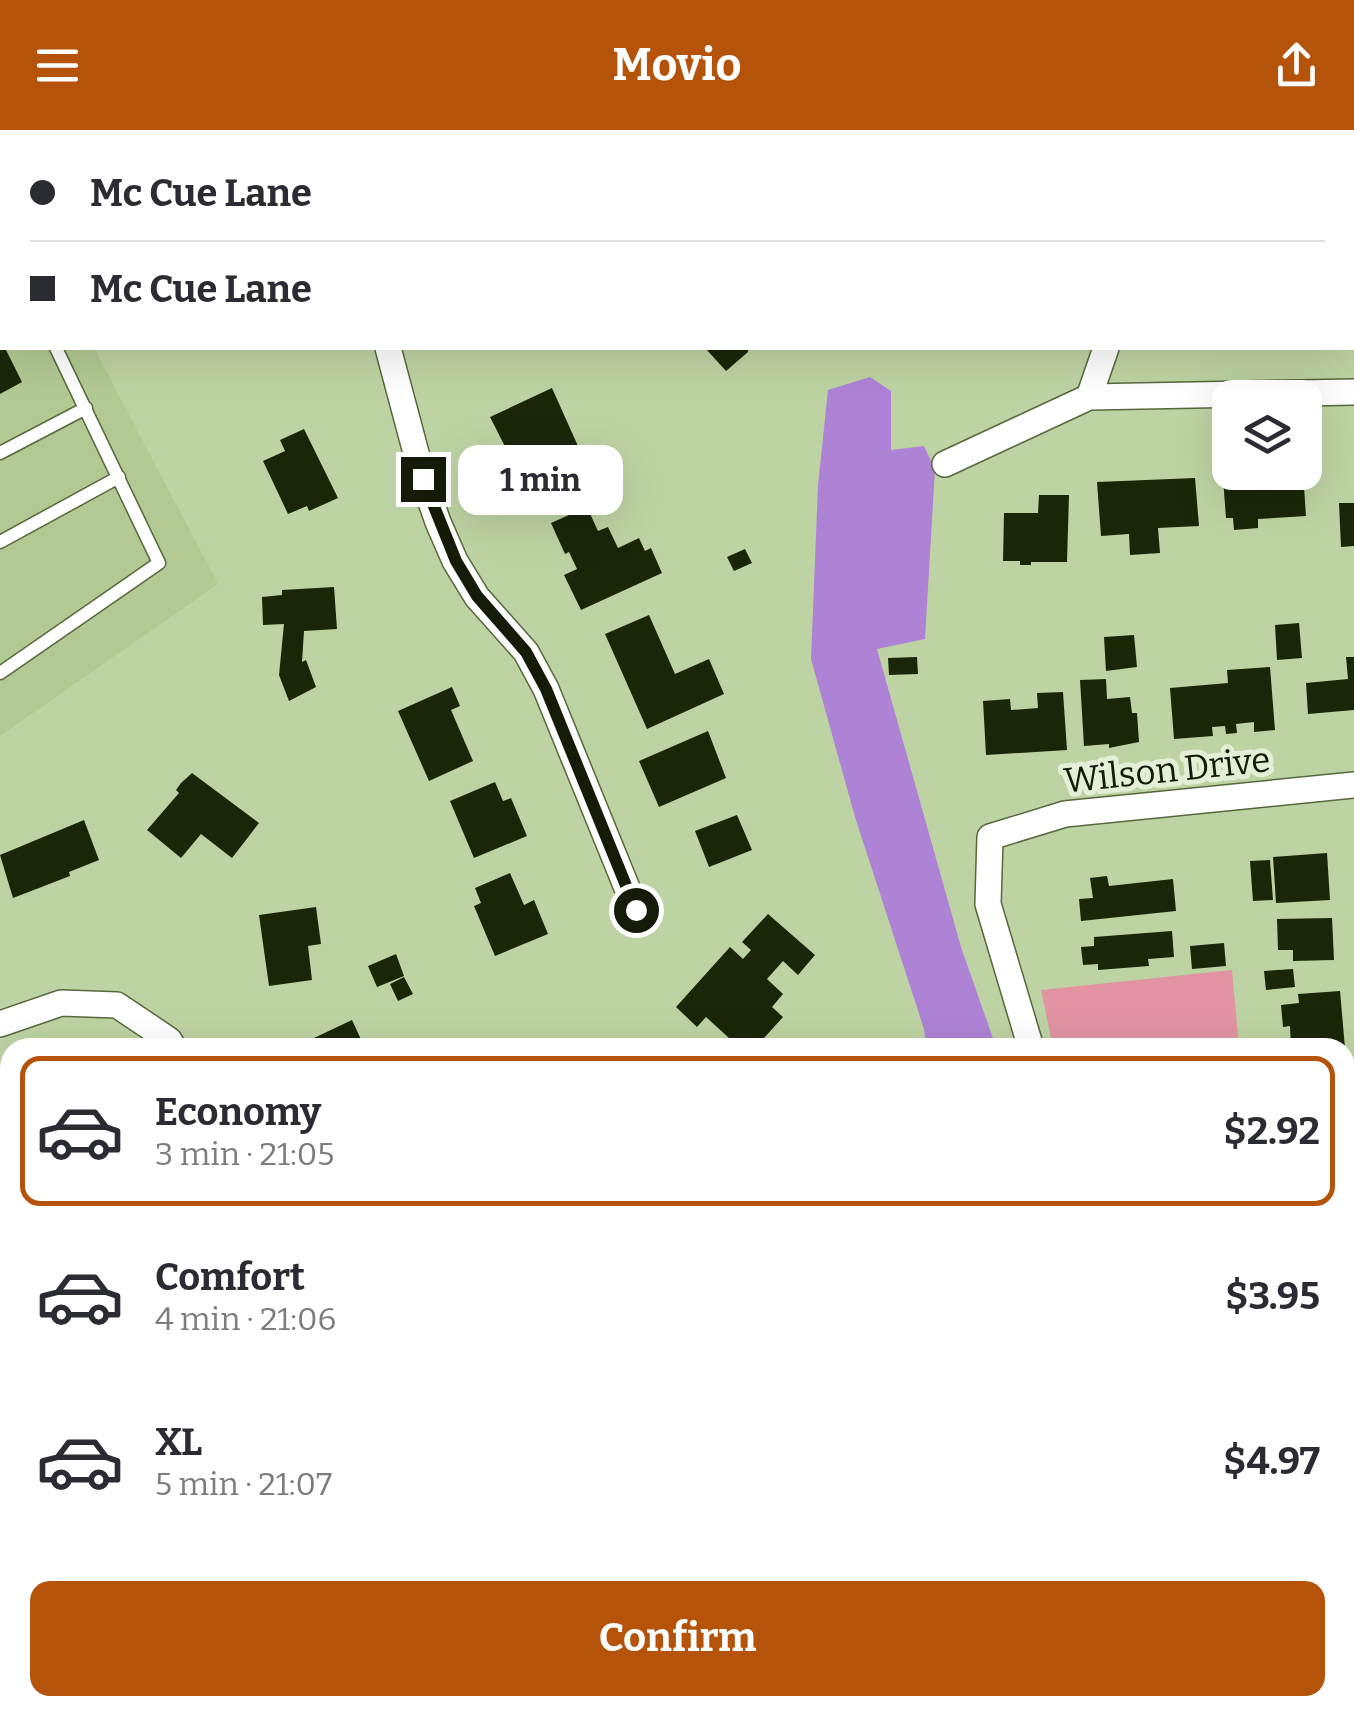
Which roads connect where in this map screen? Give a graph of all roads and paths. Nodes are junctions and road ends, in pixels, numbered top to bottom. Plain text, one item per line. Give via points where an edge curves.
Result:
1 (57, 350) edge
2 (389, 350) edge
3 (1105, 350) edge
4 (1354, 392) edge
5 (1089, 397) junction
6 (86, 408) junction
7 (0, 453) edge
8 (945, 464) dead end
9 (118, 477) junction
10 (0, 542) edge
11 (0, 673) edge
12 (1354, 785) edge
13 (636, 910) dead end
14 (0, 1024) edge
15 (166, 1038) edge
16 (1028, 1038) edge

1 - 6 lane
2 - 13 street via 438,522 477,596 526,652 546,689
3 - 5 street
4 - 5 street
5 - 8 street
6 - 7 lane
6 - 9 lane
9 - 10 lane
9 - 11 lane via 159,563
12 - 16 street, Wilson Drive via 1065,814 990,837 988,904
14 - 15 street via 61,1003 118,1005

